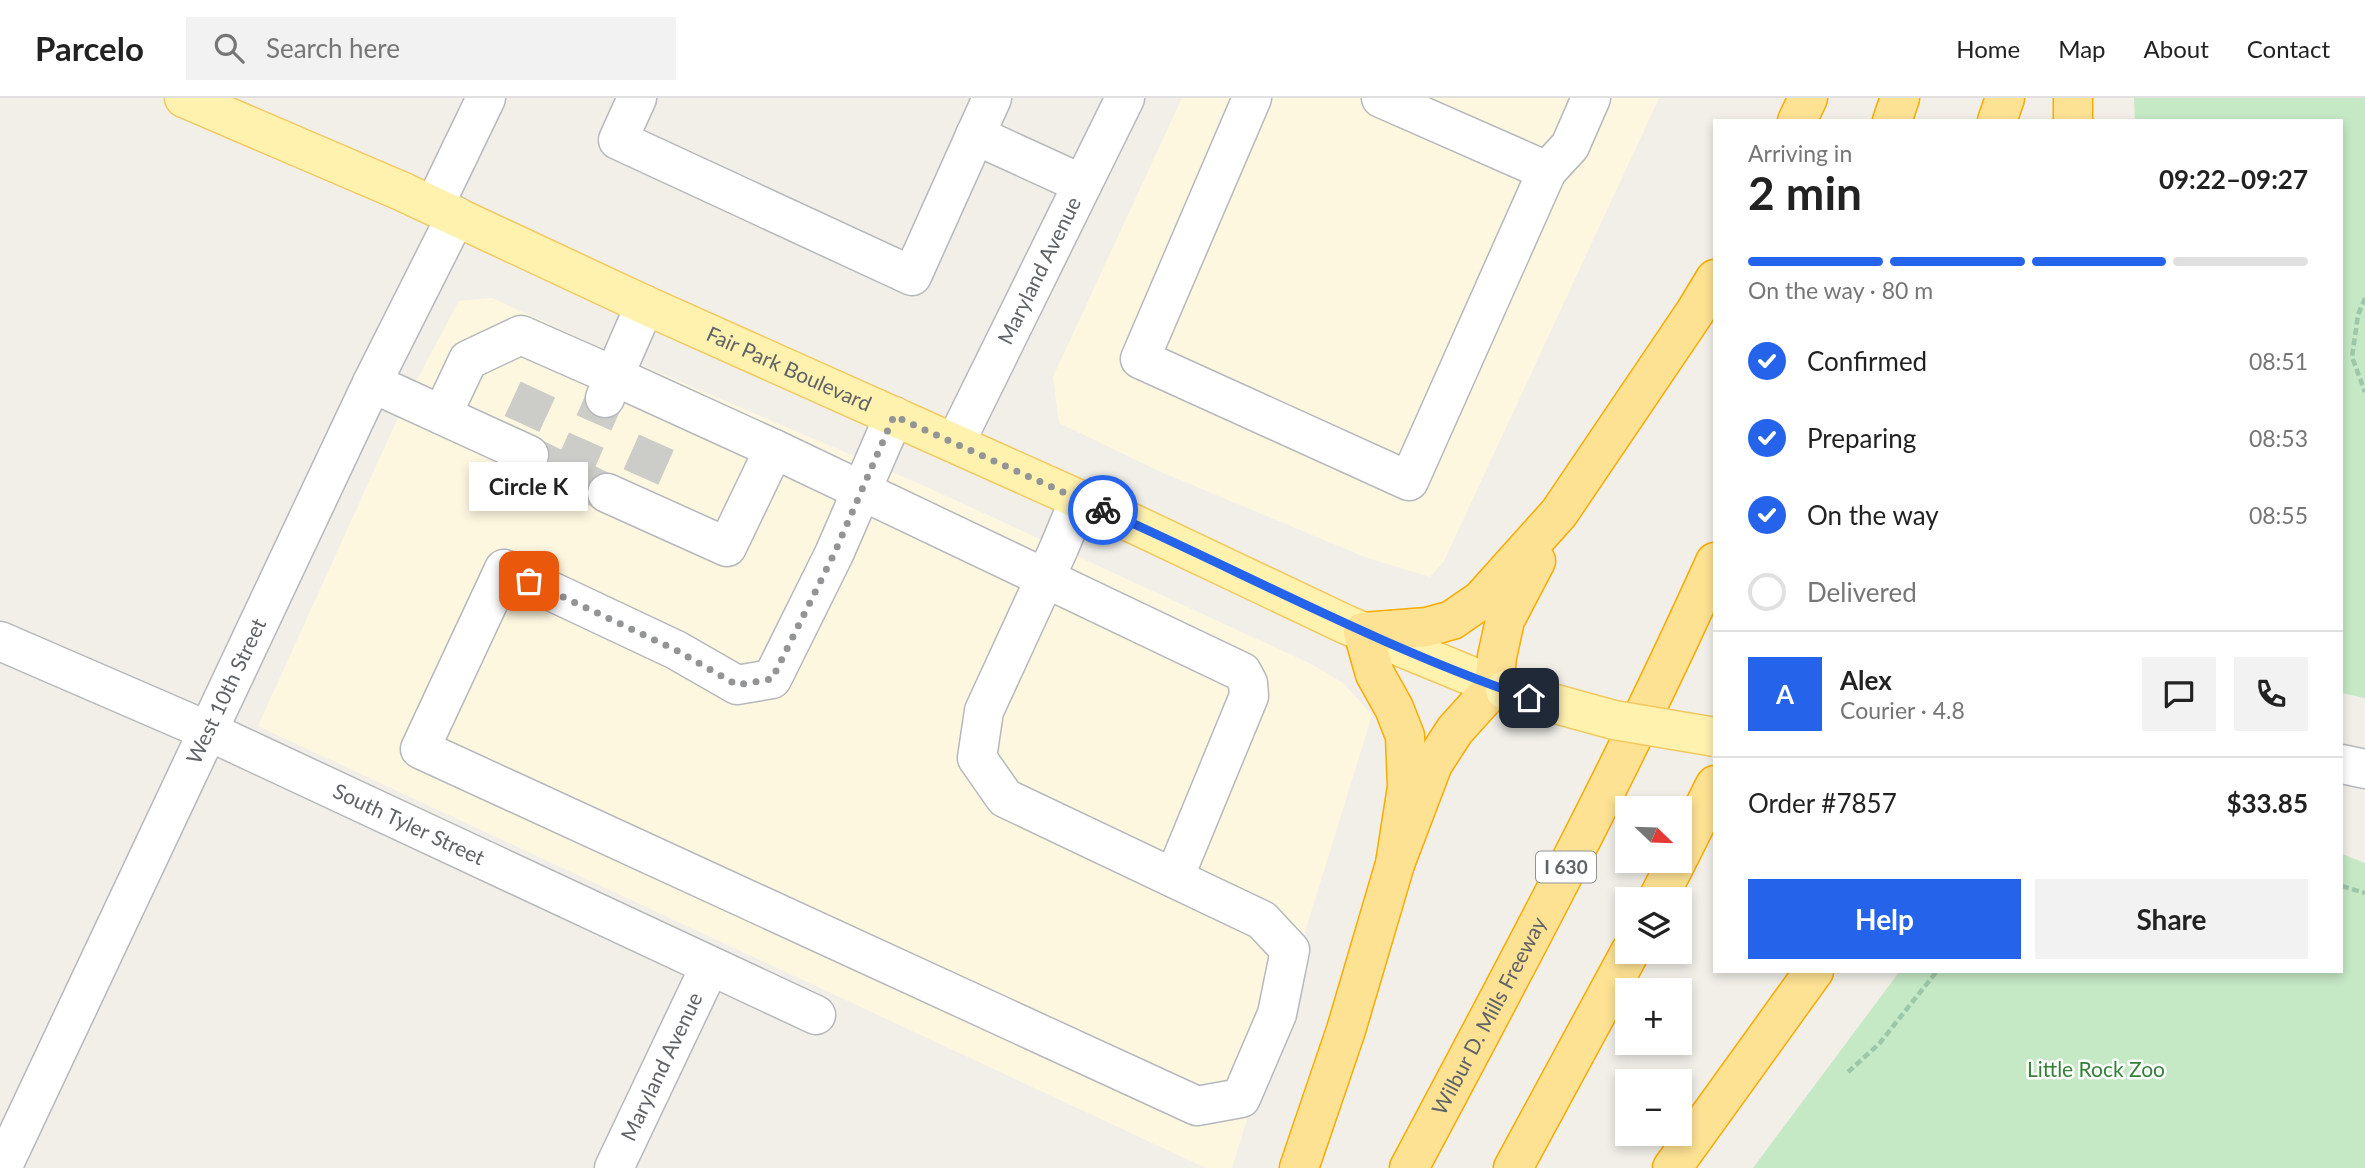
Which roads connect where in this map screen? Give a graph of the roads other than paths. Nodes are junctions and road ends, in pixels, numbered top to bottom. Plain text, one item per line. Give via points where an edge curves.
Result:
1 (184, 98) edge
2 (486, 98) edge
3 (637, 98) edge
4 (992, 98) edge
5 (1125, 98) edge
6 (1252, 98) edge
7 (1381, 98) edge
8 (1569, 98) edge
9 (1591, 98) edge
10 (1808, 98) edge
11 (1900, 98) edge
12 (2005, 98) edge
13 (2073, 98) edge
14 (1798, 119) edge
15 (1893, 119) edge
16 (1998, 119) edge
17 (2073, 119) edge
18 (975, 135) junction
19 (1541, 169) junction
20 (1082, 184) junction
21 (445, 211) junction
22 (1713, 282) edge
23 (645, 305) junction
24 (372, 383) junction
25 (609, 388) junction
26 (442, 415) junction
27 (894, 416) junction
28 (521, 442) tunnel mouth
29 (955, 443) junction
30 (774, 449) junction
31 (626, 491) tunnel mouth
32 (860, 491) junction
33 (1079, 500) junction
34 (1559, 513) junction
35 (1713, 566) edge
36 (1045, 578) junction
37 (1363, 632) junction
38 (0, 641) edge
39 (1500, 688) junction
40 (208, 732) junction
41 (1713, 737) edge
42 (2343, 764) edge
43 (2365, 769) edge
44 (1713, 789) edge
45 (1692, 831) edge
46 (1395, 864) junction
47 (1174, 878) junction
48 (1624, 964) edge
49 (710, 965) junction
50 (1814, 973) edge
51 (816, 1015) dead end
52 (2, 1168) edge
53 (614, 1168) edge
54 (1299, 1168) edge
55 (1409, 1168) edge
56 (1513, 1168) edge
57 (1672, 1168) edge

1 - 21 main road, Fair Park Boulevard
2 - 21 street, West 10th Street
3 - 18 street via 618,140 912,276
4 - 18 street
5 - 20 street, Maryland Avenue
6 - 19 street via 1140,359 1409,481
7 - 19 street
8 - 19 street
9 - 19 street via 1570,146
10 - 14 highway
11 - 15 highway
12 - 16 highway
13 - 17 highway
18 - 20 street
20 - 29 street, Maryland Avenue
21 - 23 main road, Fair Park Boulevard
21 - 24 street, West 10th Street
22 - 34 highway
23 - 25 street
23 - 27 main road, Fair Park Boulevard
24 - 26 street
24 - 40 street, West 10th Street
25 - 26 street via 551,362 521,335 468,360
25 - 30 street via 668,414
26 - 28 street
27 - 29 main road, Fair Park Boulevard
27 - 32 street
29 - 33 main road, Fair Park Boulevard
30 - 31 street via 727,547
30 - 32 street
32 - 36 street
32 - 47 street via 772,679 737,685 676,650 504,569 420,750 1197,1106 1241,1098 1277,1014 1290,950 1262,920
33 - 36 street
33 - 37 main road, Fair Park Boulevard
34 - 37 highway via 1481,600 1452,621
34 - 39 highway via 1505,620 1497,657
35 - 55 highway, Wilbur D. Mills Freeway / I 630 via 1627,749
36 - 47 street via 984,711 977,758 1004,799
36 - 47 street via 1242,673 1248,684 1249,696
37 - 39 main road, Fair Park Boulevard
37 - 46 highway via 1375,674 1405,736 1407,787
38 - 40 street, South Tyler Street
39 - 41 main road, Fair Park Boulevard, bridge via 1614,720
39 - 46 highway via 1455,730 1433,764
40 - 49 street, South Tyler Street
40 - 52 street, West 10th Street
42 - 43 street
44 - 45 highway
46 - 54 highway
48 - 56 highway
49 - 51 street, South Tyler Street
49 - 53 street, Maryland Avenue
50 - 57 highway

